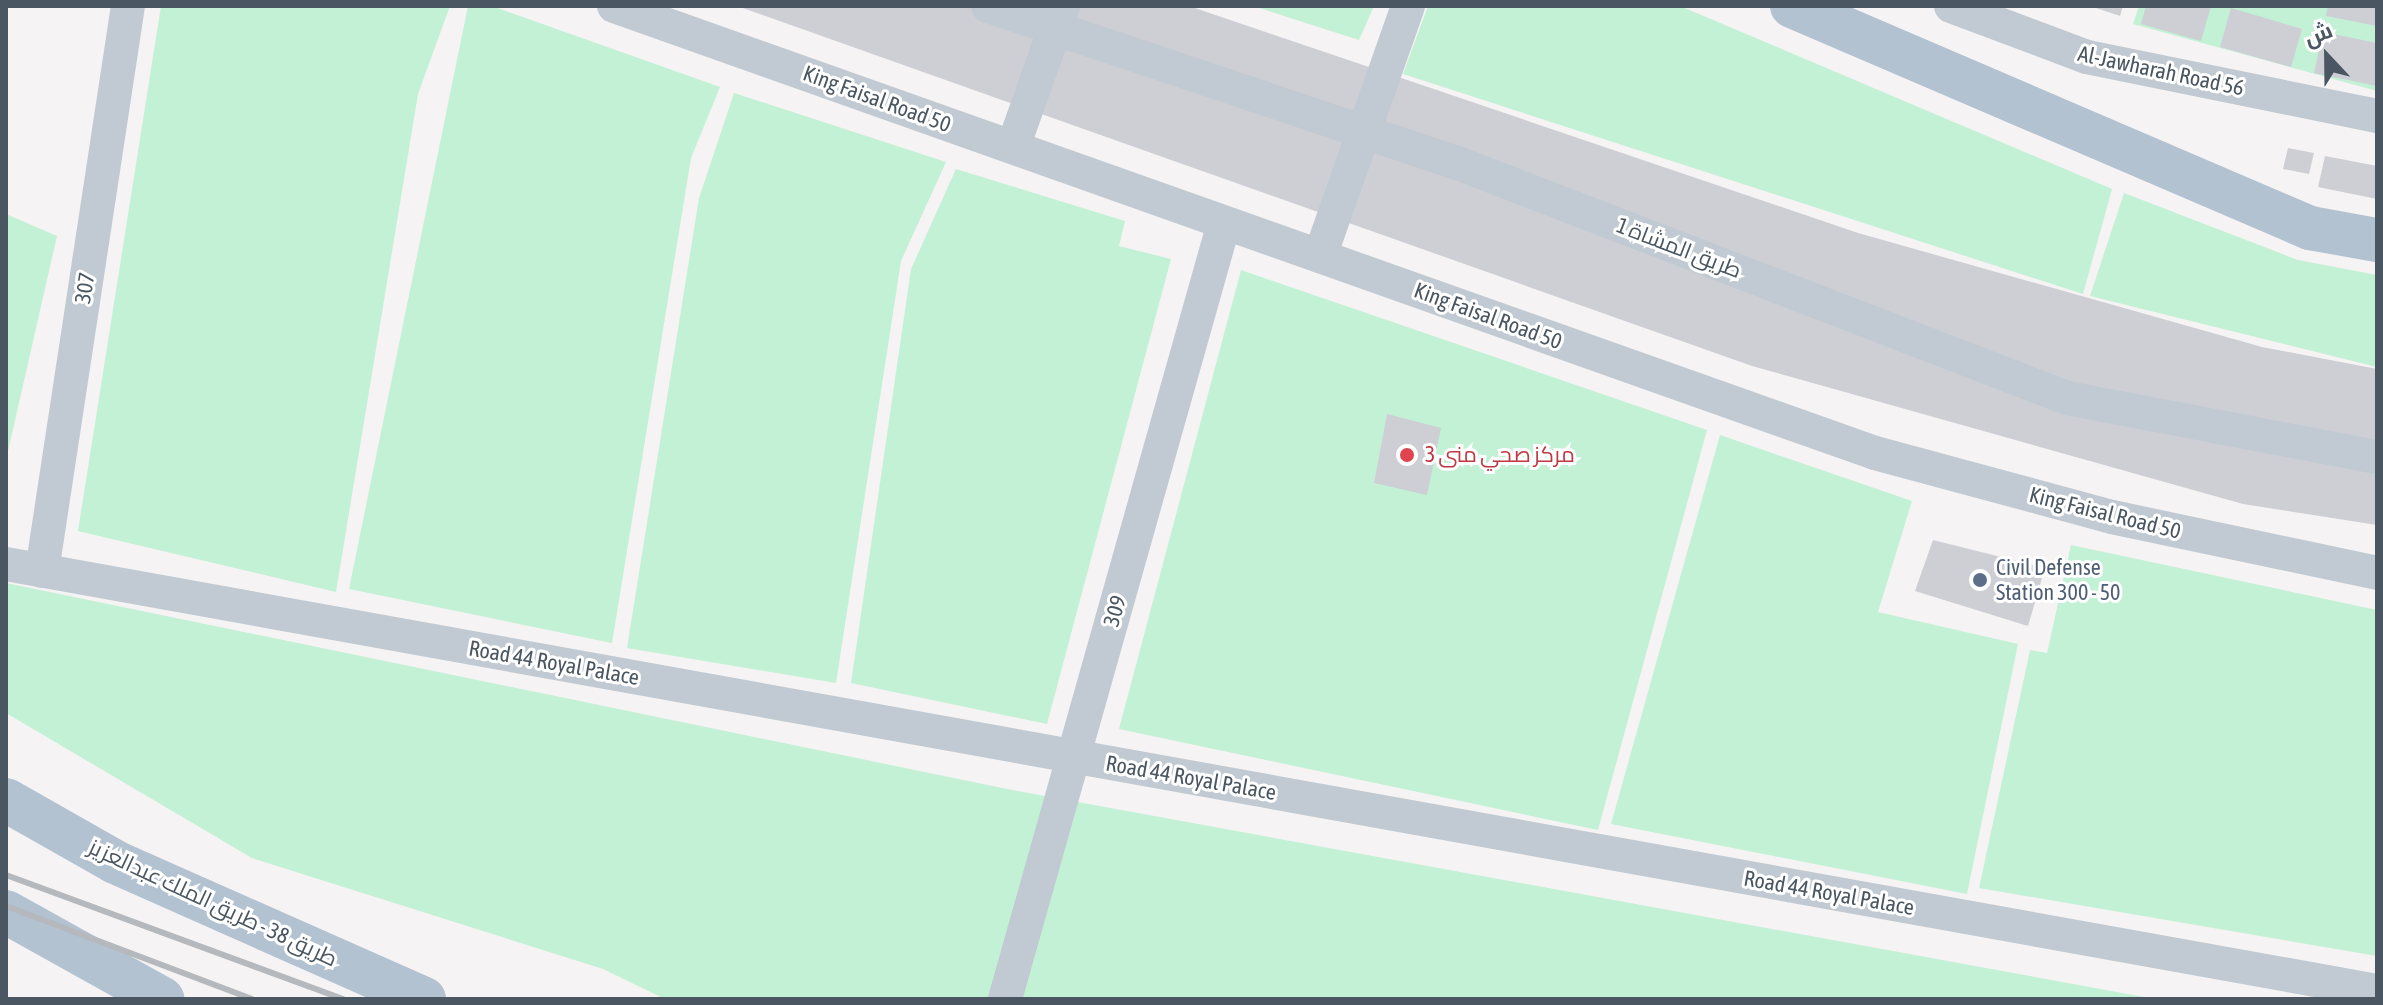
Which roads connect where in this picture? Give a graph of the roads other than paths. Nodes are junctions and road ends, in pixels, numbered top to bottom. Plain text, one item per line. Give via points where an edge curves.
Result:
1 (128, 6) edge
2 (614, 6) edge
3 (988, 6) edge
4 (1408, 6) edge
5 (1792, 6) edge
6 (1951, 6) edge
7 (1059, 17) edge
8 (2377, 116) edge
9 (1363, 132) junction
10 (1013, 147) junction
11 (1224, 223) junction
12 (2377, 240) edge
13 (1320, 256) junction
14 (2377, 457) edge
15 (6, 564) edge
16 (42, 571) junction
17 (2377, 573) edge
18 (1074, 757) junction
19 (6, 800) edge
20 (6, 912) edge
21 (2377, 991) edge
22 (162, 999) edge
23 (424, 999) edge
24 (1005, 999) edge

1 - 16 street, 307
2 - 10 street, King Faisal Road 50
3 - 7 street, طريق المشاة 1
4 - 9 street
5 - 12 main road via 2310,228
6 - 8 street, Al-Jawharah Road 56 via 2087,57
7 - 9 street, طريق المشاة 1
7 - 10 street
9 - 13 street
9 - 14 street, طريق المشاة 1 via 2067,398
10 - 11 street, King Faisal Road 50
11 - 13 street, King Faisal Road 50
11 - 18 street, 309
13 - 17 street, King Faisal Road 50 via 1875,453 2112,517
15 - 16 street, Road 44 Royal Palace
16 - 18 street, Road 44 Royal Palace
18 - 21 street, Road 44 Royal Palace
18 - 24 street, 309
19 - 23 main road, طريق 38 - طريق الملك عبدالعزيز via 115,862
20 - 22 main road

